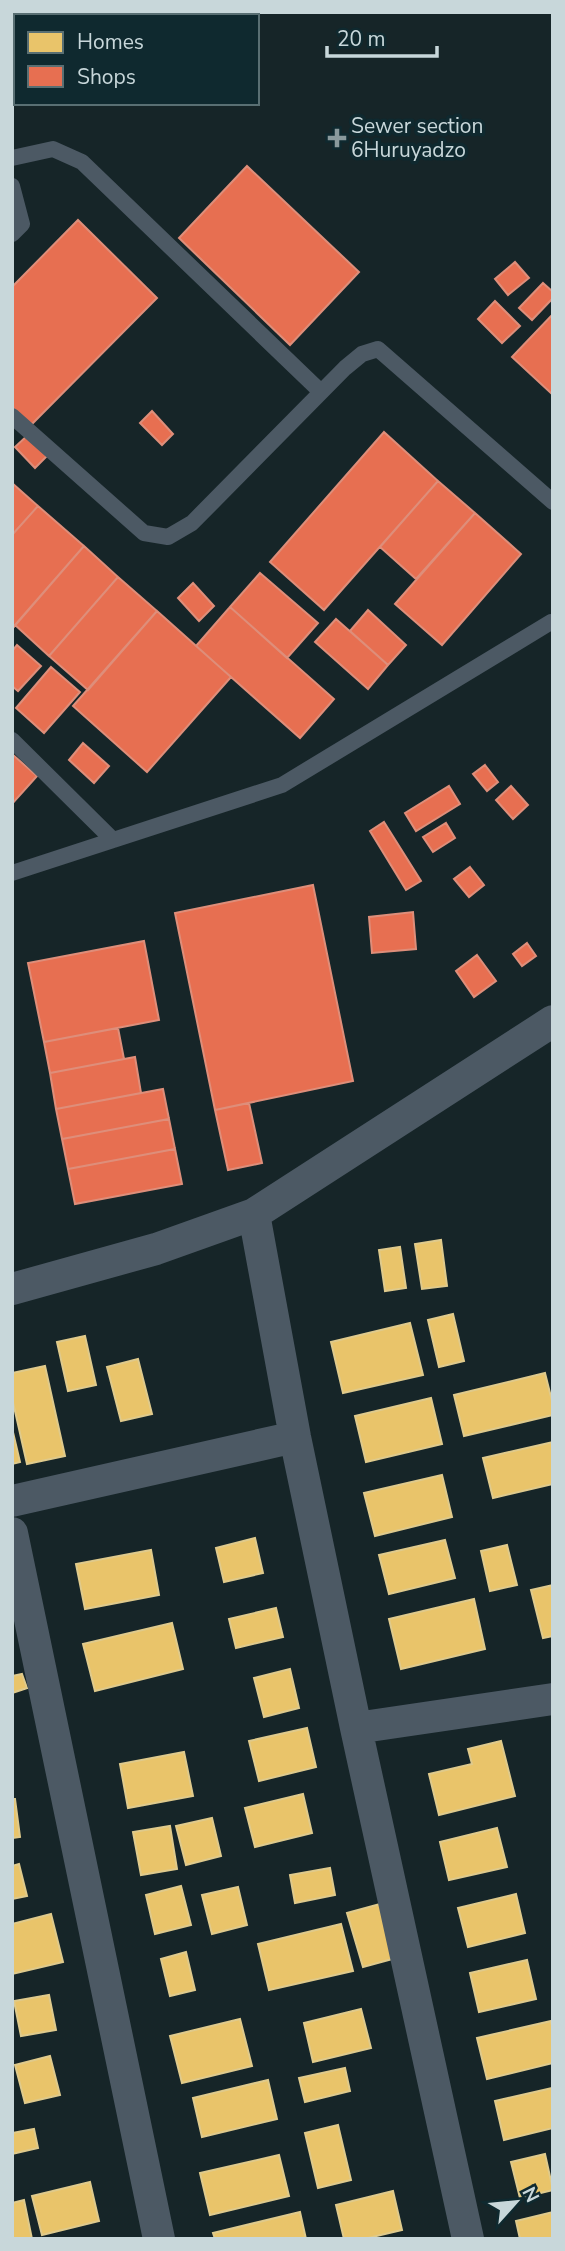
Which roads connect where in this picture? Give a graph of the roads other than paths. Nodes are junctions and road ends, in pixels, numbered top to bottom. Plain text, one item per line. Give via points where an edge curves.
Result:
1 (12, 158) edge
2 (12, 187) edge
3 (12, 234) edge
4 (321, 392) junction
5 (12, 416) edge
6 (553, 502) edge
7 (552, 624) edge
8 (12, 740) edge
9 (113, 840) junction
10 (12, 873) edge
11 (553, 1021) edge
12 (254, 1214) junction
13 (12, 1289) edge
14 (295, 1437) junction
15 (12, 1501) edge
16 (12, 1533) edge
17 (553, 1699) edge
18 (356, 1728) junction
19 (159, 2239) edge
20 (468, 2239) edge

1 - 4 lane via 53,149 82,162
2 - 3 lane via 22,224
4 - 5 lane via 192,523 168,537 144,534
4 - 6 lane via 362,354 378,349
7 - 9 lane via 282,785
8 - 9 lane
9 - 10 lane
11 - 12 street
12 - 13 street via 156,1249
12 - 14 street
14 - 15 street
14 - 18 street
16 - 19 street
17 - 18 street
18 - 20 street

